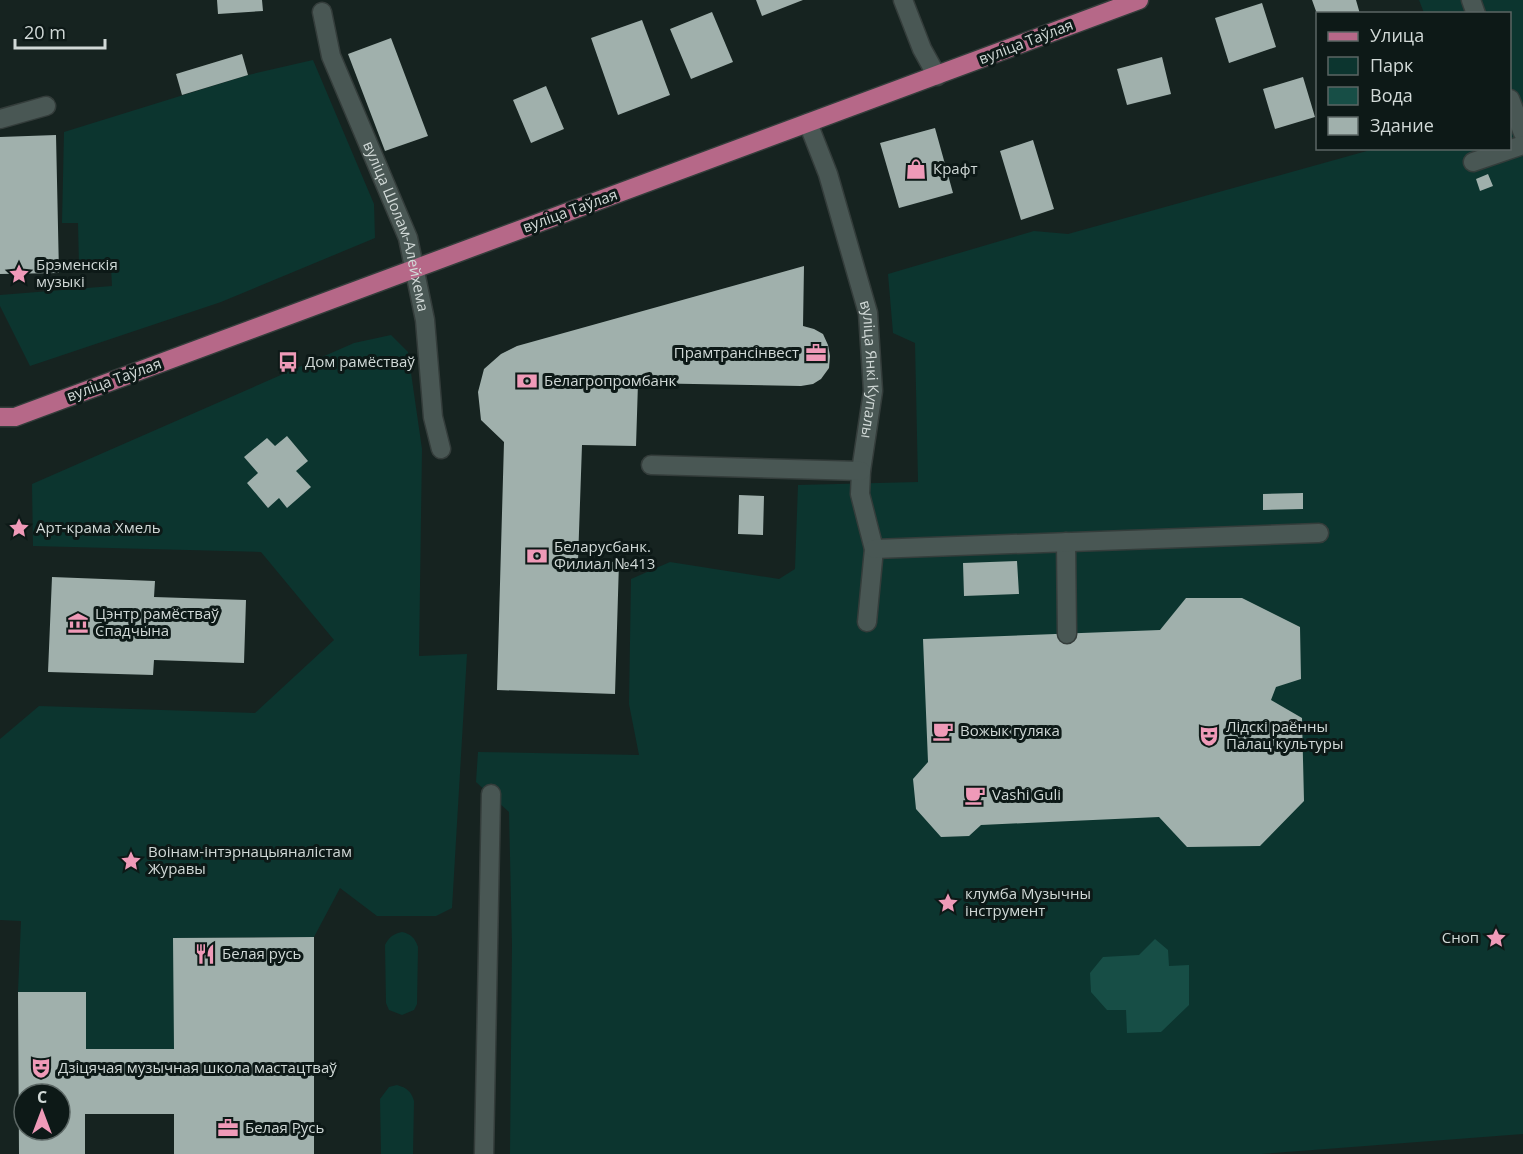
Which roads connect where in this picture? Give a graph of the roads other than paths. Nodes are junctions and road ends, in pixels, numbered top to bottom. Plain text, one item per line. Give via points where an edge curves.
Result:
1 (903, 0) edge
2 (1139, 0) edge
3 (1112, 5) edge
4 (322, 12) dead end
5 (937, 76) junction
6 (1511, 104) edge
7 (46, 106) dead end
8 (0, 119) edge
9 (808, 123) junction
10 (1523, 134) edge
11 (1508, 150) edge
12 (1473, 162) dead end
13 (414, 269) junction
14 (0, 417) edge
15 (441, 449) dead end
16 (651, 465) dead end
17 (861, 471) junction
18 (1319, 533) dead end
19 (1066, 542) junction
20 (874, 549) junction
21 (867, 622) dead end
22 (1067, 634) dead end
23 (491, 794) dead end
24 (484, 1154) edge

1 - 5 street
2 - 3 main road, вуліца Таўлая
3 - 5 main road, вуліца Таўлая
4 - 13 street, вуліца Шолам-Алейхема via 331,56 408,238
5 - 9 main road, вуліца Таўлая
6 - 10 street
7 - 8 street
9 - 13 main road, вуліца Таўлая
9 - 17 street, вуліца Янкі Купалы via 828,174 868,313 873,391
11 - 12 street
13 - 14 main road, вуліца Таўлая via 15,417
13 - 15 street, вуліца Шолам-Алейхема via 425,320 433,417
16 - 17 street
17 - 20 street, вуліца Янкі Купалы via 860,494
18 - 19 street
19 - 20 street
19 - 22 street
20 - 21 street, вуліца Янкі Купалы
23 - 24 street

